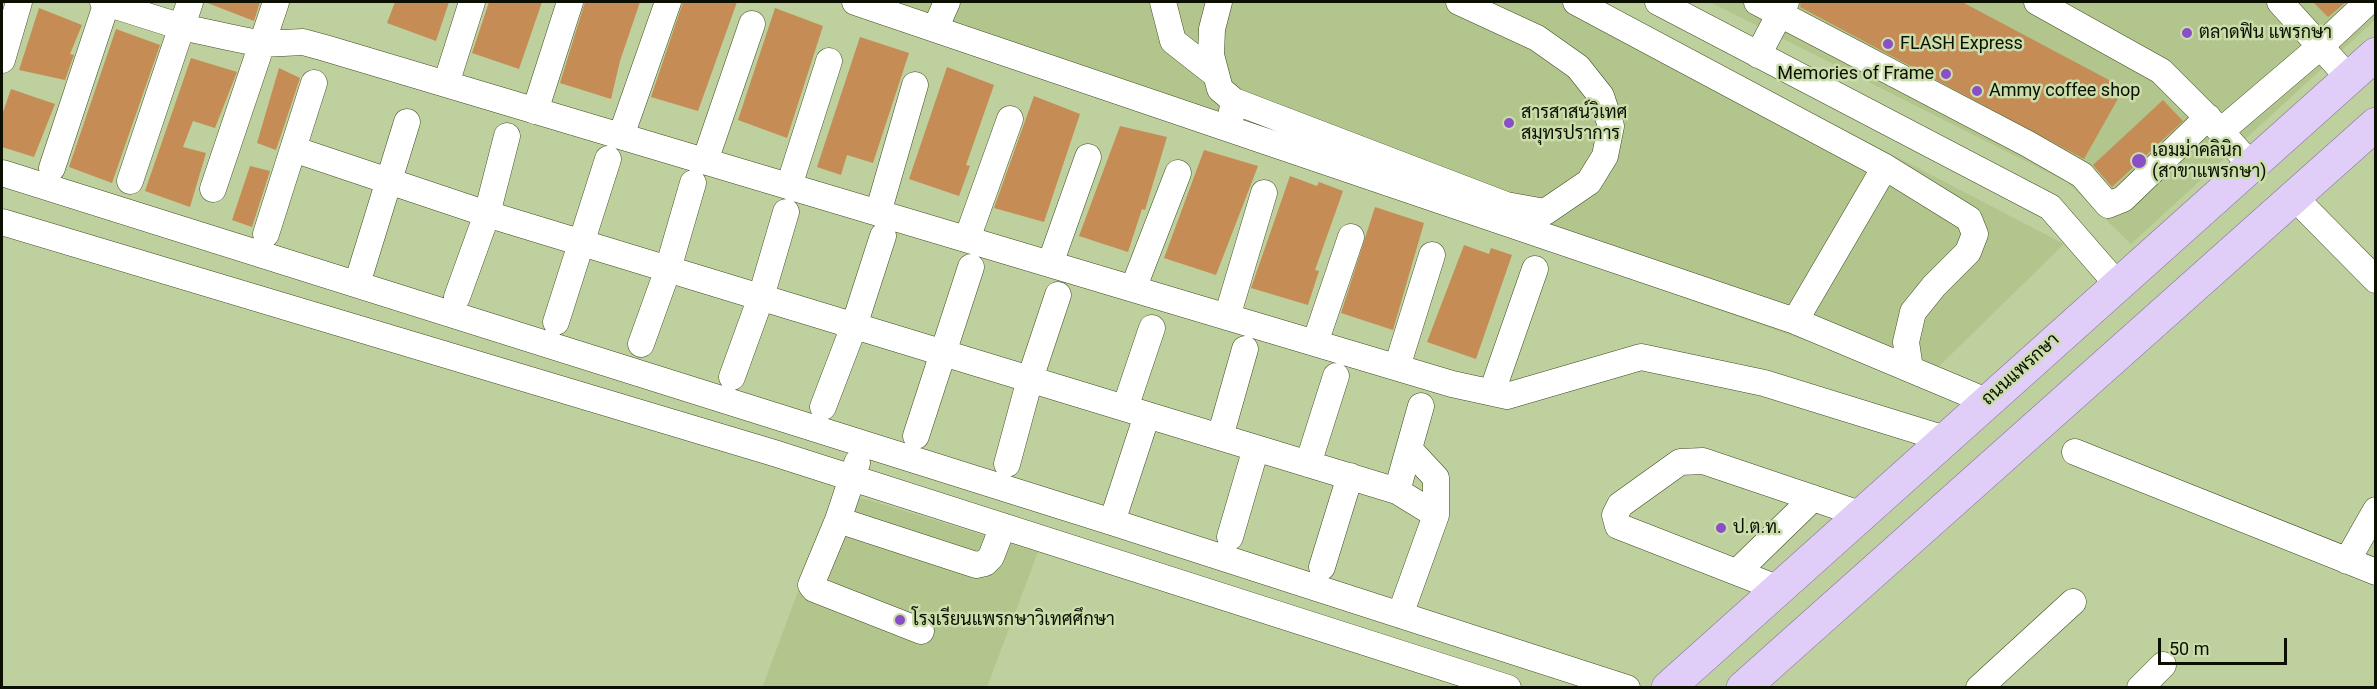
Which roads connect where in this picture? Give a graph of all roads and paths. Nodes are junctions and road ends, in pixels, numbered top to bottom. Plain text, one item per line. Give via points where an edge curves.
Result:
1 (19, 2) edge
2 (105, 2) edge
3 (190, 2) edge
4 (276, 2) edge
5 (472, 2) edge
6 (570, 2) edge
7 (668, 2) edge
8 (855, 2) edge
9 (947, 2) edge
10 (1163, 2) edge
11 (1219, 2) edge
12 (1459, 2) edge
13 (1576, 2) edge
14 (1658, 2) edge
15 (1757, 2) edge
16 (2037, 2) edge
17 (2280, 2) edge
18 (2368, 2) edge
19 (1783, 8) edge
20 (752, 24) dead end
21 (182, 27) junction
22 (935, 29) junction
23 (262, 44) junction
24 (2322, 45) junction
25 (2376, 54) edge
26 (1758, 55) junction
27 (2, 60) edge
28 (829, 61) dead end
29 (1215, 74) junction
30 (2349, 78) junction
31 (314, 83) dead end
32 (446, 84) junction
33 (915, 85) dead end
34 (1234, 101) junction
35 (535, 111) junction
36 (1010, 119) dead end
37 (407, 122) dead end
38 (2214, 124) junction
39 (2376, 124) edge
40 (1229, 128) junction
41 (507, 135) dead end
42 (621, 136) junction
43 (293, 149) junction
44 (1088, 157) dead end
45 (608, 159) dead end
46 (2251, 165) junction
47 (1885, 167) junction
48 (52, 168) dead end
49 (699, 172) junction
50 (2, 173) edge
51 (1178, 173) dead end
52 (130, 181) dead end
53 (389, 182) junction
54 (789, 186) junction
55 (213, 189) dead end
56 (1264, 193) dead end
57 (2294, 197) junction
58 (786, 212) dead end
59 (487, 214) junction
60 (2, 222) edge
61 (880, 224) junction
62 (266, 234) dead end
63 (1351, 237) dead end
64 (967, 239) junction
65 (582, 243) junction
66 (1432, 255) dead end
67 (1050, 264) junction
68 (971, 267) dead end
69 (668, 269) junction
70 (1535, 269) dead end
71 (361, 271) dead end
72 (2376, 280) edge
73 (2117, 284) junction
74 (1133, 289) junction
75 (1058, 295) dead end
76 (457, 297) dead end
77 (761, 297) junction
78 (1227, 317) junction
79 (1795, 321) junction
80 (556, 322) dead end
81 (854, 326) junction
82 (1152, 328) dead end
83 (1315, 343) junction
84 (641, 344) dead end
85 (1245, 349) dead end
86 (945, 353) junction
87 (1397, 367) junction
88 (1910, 369) junction
89 (1336, 376) dead end
90 (732, 377) dead end
91 (1030, 379) junction
92 (1492, 392) junction
93 (1986, 401) junction
94 (1421, 406) dead end
95 (823, 407) dead end
96 (1136, 412) junction
97 (916, 436) dead end
98 (1220, 437) junction
99 (1945, 439) junction
100 (864, 446) junction
101 (1256, 448) junction
102 (1409, 450) junction
103 (2075, 452) dead end
104 (1007, 464) dead end
105 (1308, 464) junction
106 (1350, 476) junction
107 (850, 481) junction
108 (1397, 491) junction
109 (1813, 498) junction
110 (2376, 510) edge
111 (1860, 514) junction
112 (1437, 515) junction
113 (838, 520) junction
114 (1112, 522) junction
115 (1002, 530) junction
116 (1230, 537) dead end
117 (2347, 561) junction
118 (1322, 567) dead end
119 (1737, 572) junction
120 (2376, 572) edge
121 (1778, 588) junction
122 (2073, 602) dead end
123 (1400, 615) junction
124 (921, 631) dead end
125 (2163, 664) dead end
126 (1508, 687) edge
127 (1627, 687) edge
128 (1668, 687) edge
129 (1743, 687) edge
130 (1979, 687) edge
131 (2140, 687) edge

1 - 27 street
2 - 21 street
2 - 48 street
3 - 21 street
4 - 23 street
5 - 32 street
6 - 35 street
7 - 42 street
8 - 22 street
9 - 22 street
10 - 29 street via 1173,41
11 - 29 street via 1212,29
12 - 34 street via 1538,38 1578,67 1601,96 1611,126 1605,156 1588,182 1545,212 1506,206
13 - 47 street
14 - 26 street
15 - 19 street
16 - 38 street via 2161,71
17 - 24 street
18 - 24 street
19 - 26 street
19 - 38 street via 2082,176 2108,205 2123,199
20 - 49 street
21 - 23 street
21 - 52 street
22 - 40 street
23 - 32 street via 303,42
23 - 55 street
24 - 30 street
24 - 38 street
25 - 30 main road, ถนนแพรกษา
26 - 73 street via 2050,207
28 - 54 street
29 - 34 street via 1220,89
30 - 46 main road, ถนนแพรกษา
31 - 43 street
32 - 35 street
33 - 61 street
34 - 40 street
35 - 42 street
36 - 64 street
37 - 53 street
38 - 46 street
39 - 57 main road
40 - 79 street
41 - 59 street
42 - 49 street
43 - 53 street
43 - 62 street
44 - 67 street
45 - 65 street
46 - 73 main road, ถนนแพรกษา
47 - 79 street
47 - 88 street via 1970,219 1975,234 1968,252 1913,312 1906,342
49 - 54 street
49 - 69 street
50 - 100 street
51 - 74 street
53 - 59 street
53 - 71 street
54 - 61 street
56 - 78 street
57 - 72 street
57 - 129 main road
58 - 77 street
59 - 65 street
59 - 76 street
60 - 107 street
61 - 64 street
61 - 81 street
63 - 83 street
64 - 67 street
65 - 69 street
65 - 80 street
66 - 87 street
67 - 74 street
68 - 86 street
69 - 77 street
69 - 84 street
70 - 92 street
73 - 93 main road, ถนนแพรกษา
74 - 78 street
75 - 91 street
77 - 81 street
77 - 90 street
78 - 83 street
79 - 88 street
81 - 86 street
81 - 95 street
82 - 96 street
83 - 87 street
85 - 98 street
86 - 91 street
86 - 97 street
87 - 92 street
88 - 93 street
89 - 105 street
91 - 96 street
91 - 104 street
92 - 99 street via 1507,396 1641,357 1764,383
93 - 99 main road, ถนนแพรกษา
94 - 102 street
96 - 98 street
96 - 114 street
98 - 101 street
99 - 111 main road, ถนนแพรกษา
100 - 107 street
100 - 114 street
101 - 105 street
101 - 116 street
102 - 108 street
102 - 112 street via 1436,478
103 - 117 street
105 - 106 street
106 - 108 street
106 - 118 street
107 - 113 street
107 - 115 street
108 - 112 street
109 - 111 street
109 - 119 street
109 - 119 street via 1703,460 1680,462 1620,505 1616,515 1618,526
110 - 117 street
111 - 121 main road, ถนนแพรกษา
112 - 123 street
113 - 115 street via 976,565 991,557
113 - 124 street via 812,585 814,589
114 - 123 street
115 - 126 street
117 - 120 street
119 - 121 street
121 - 128 main road, ถนนแพรกษา
122 - 130 street
123 - 127 street
125 - 131 street

